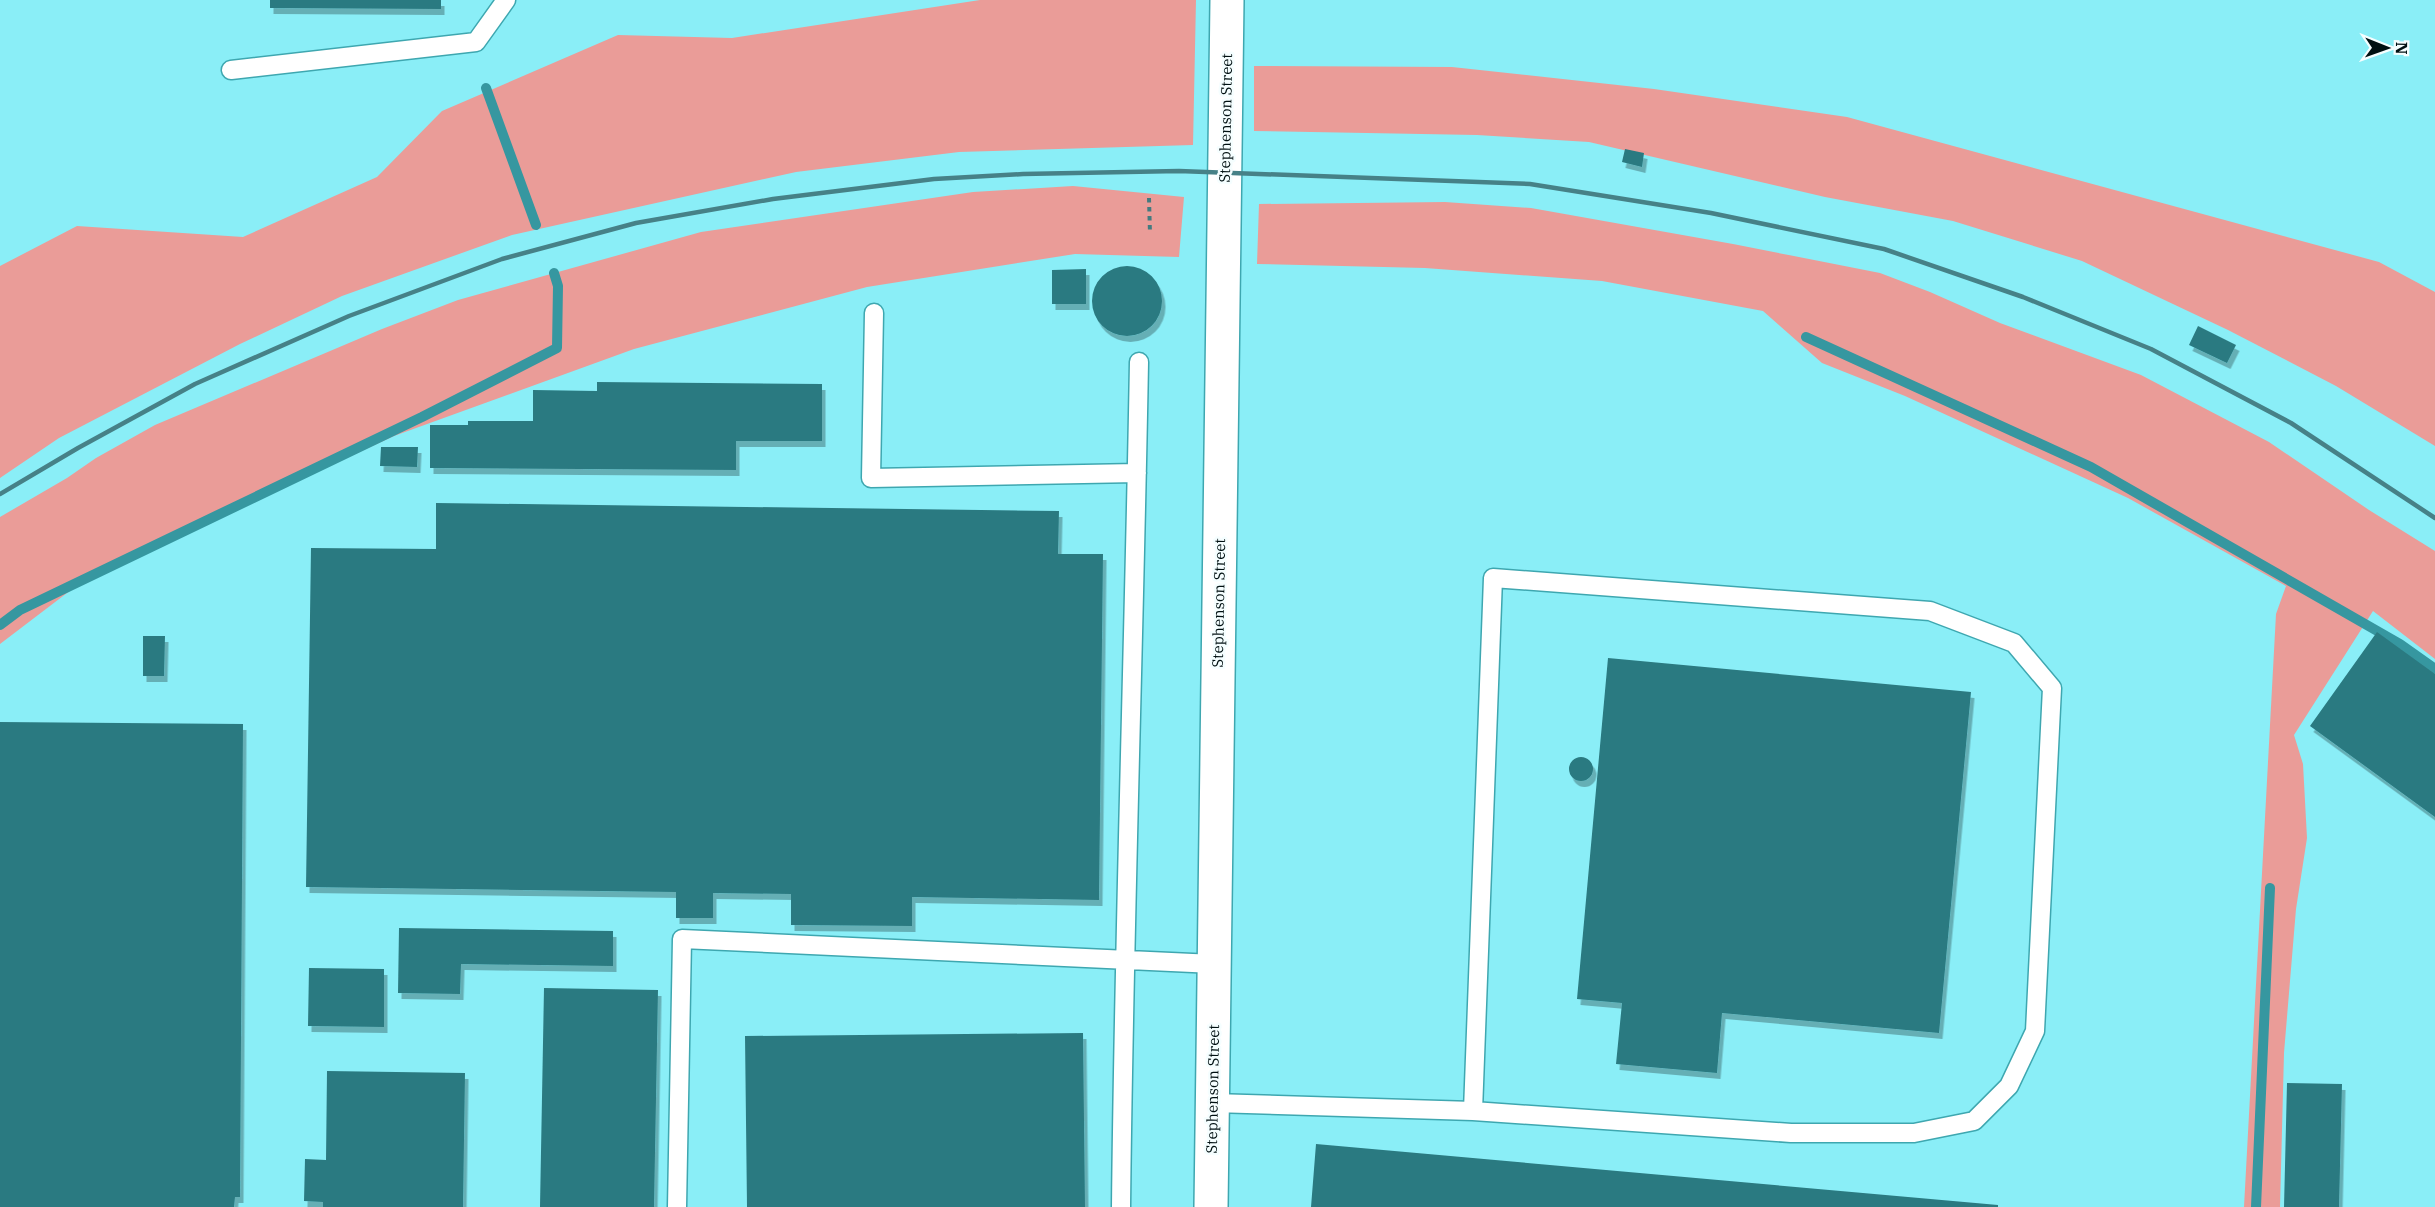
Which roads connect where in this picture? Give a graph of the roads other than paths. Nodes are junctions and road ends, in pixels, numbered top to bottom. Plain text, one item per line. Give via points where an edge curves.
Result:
1 (506, 0) edge
2 (1227, 0) edge
3 (231, 70) dead end
4 (874, 313) dead end
5 (1139, 362) dead end
6 (1137, 473) junction
7 (1124, 960) junction
8 (1214, 964) junction
9 (1213, 1103) junction
10 (1473, 1111) junction
11 (677, 1207) edge
12 (1121, 1207) edge
13 (1211, 1207) edge

1 - 3 lane via 476,42
2 - 8 street, Stephenson Street
4 - 6 lane via 872,478
5 - 6 lane
6 - 7 lane
7 - 8 lane
7 - 11 lane via 682,939
7 - 12 lane
8 - 9 street, Stephenson Street
9 - 10 lane
9 - 13 street, Stephenson Street
10 - 10 lane via 1791,1133 1914,1133 1974,1121 2009,1086 2035,1031 2052,688 2014,643 1930,611 1493,578

